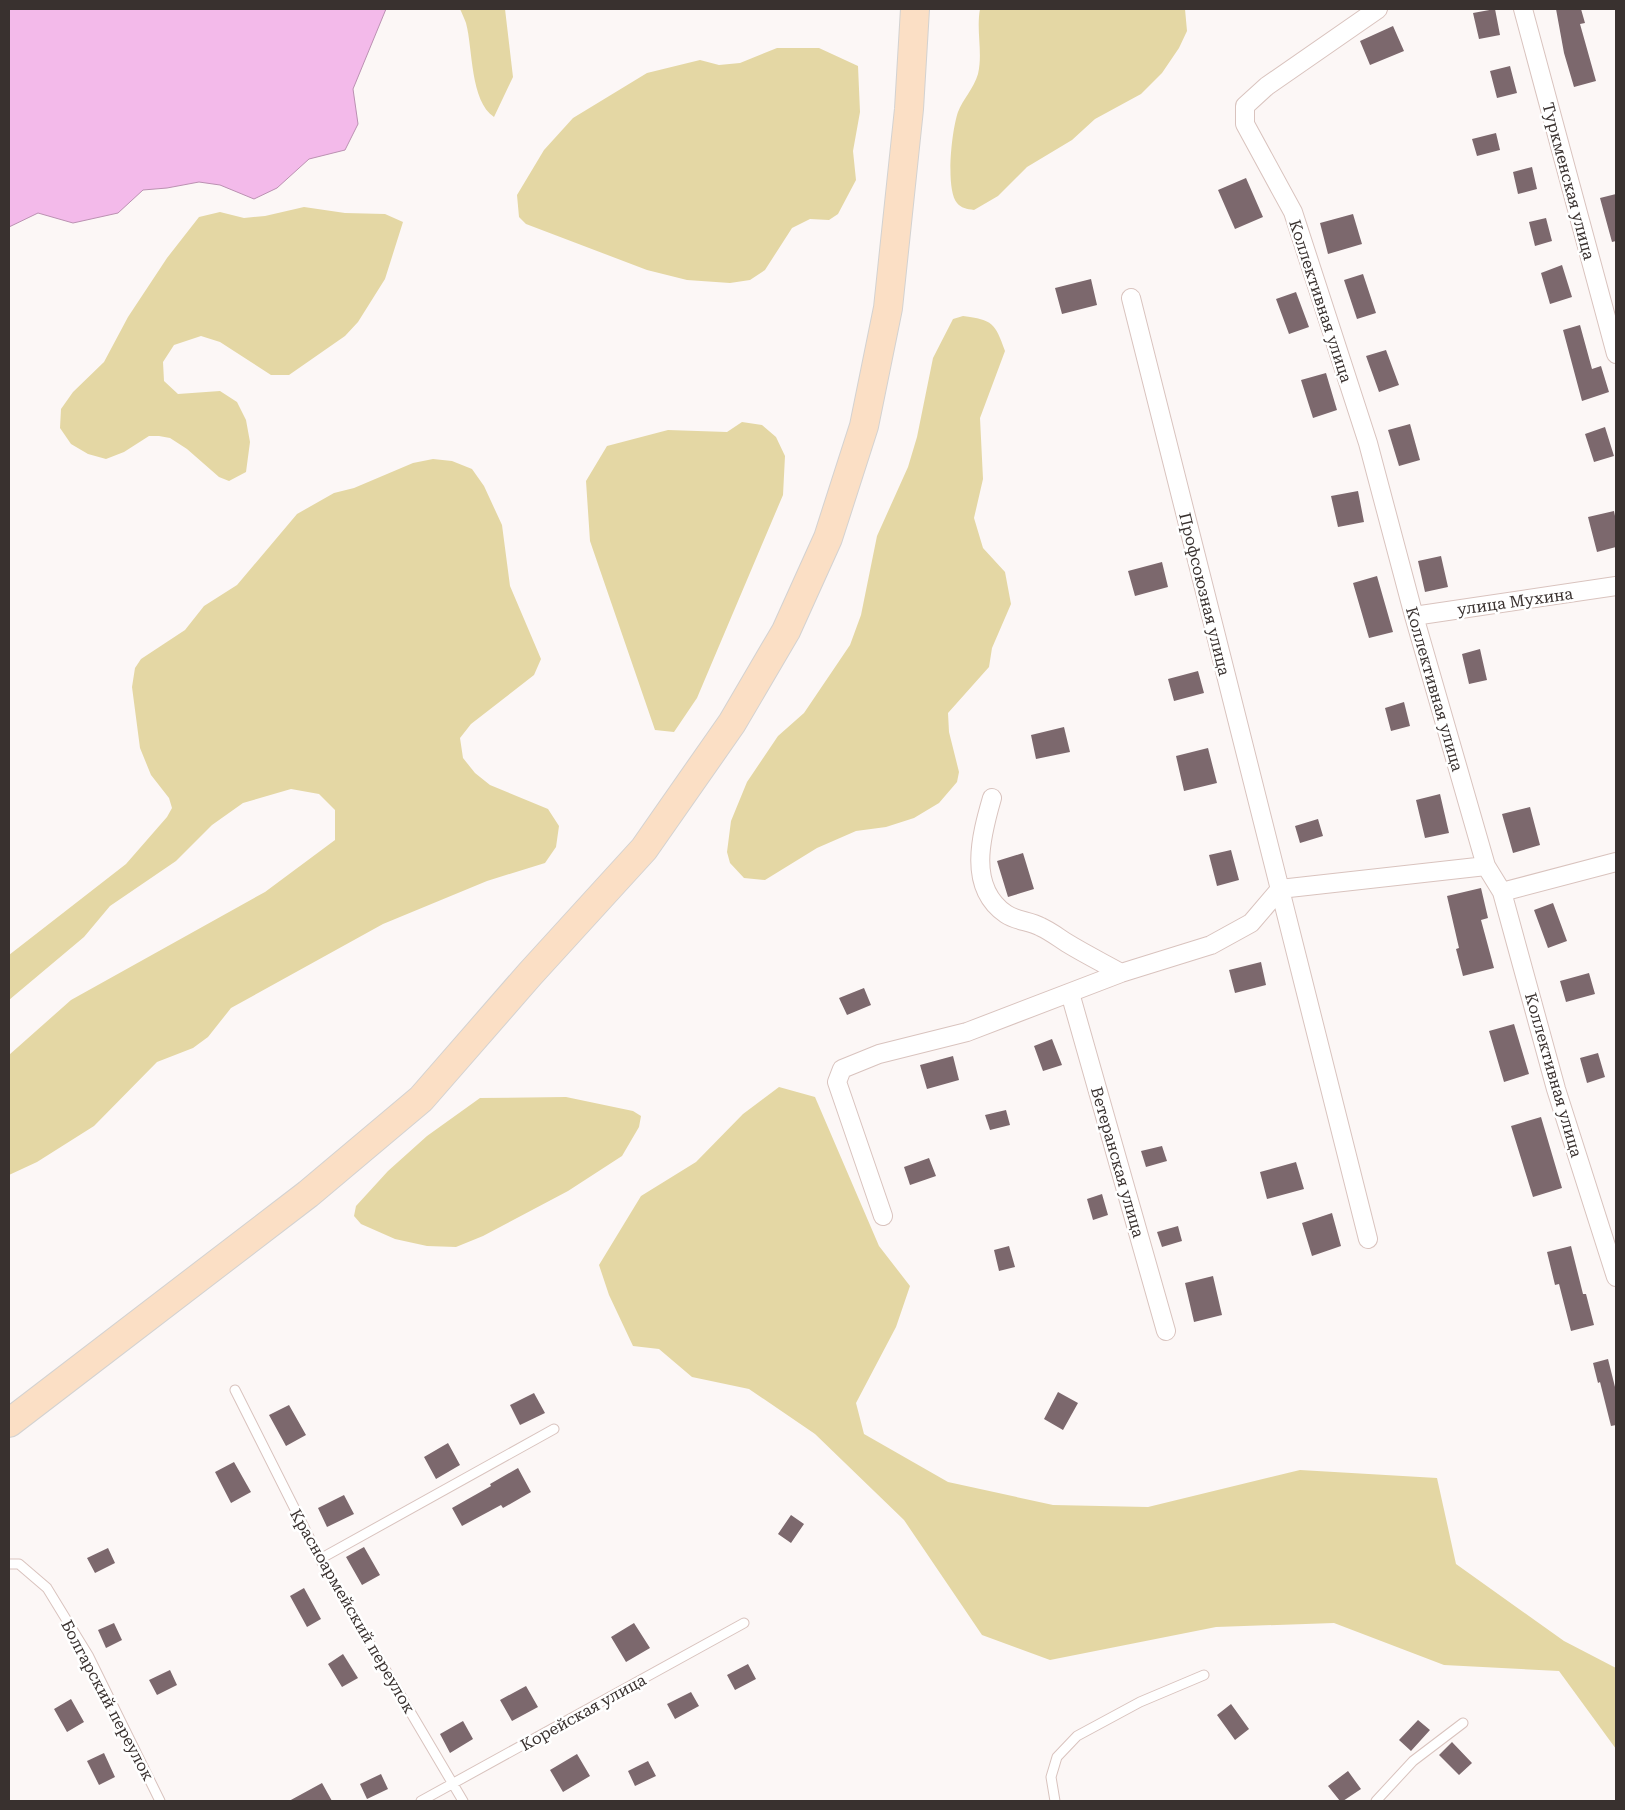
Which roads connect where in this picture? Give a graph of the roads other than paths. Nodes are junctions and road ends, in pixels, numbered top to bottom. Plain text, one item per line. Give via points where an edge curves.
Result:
1 (915, 9) edge
2 (1378, 9) edge
3 (1523, 9) edge
4 (1131, 298) dead end
5 (1616, 354) edge
6 (1616, 586) edge
7 (1414, 616) junction
8 (992, 798) dead end
9 (1616, 862) edge
10 (1486, 866) junction
11 (1280, 889) junction
12 (1502, 892) junction
13 (1121, 973) junction
14 (1070, 993) junction
15 (883, 1216) dead end
16 (1368, 1239) dead end
17 (1616, 1277) edge
18 (1166, 1331) dead end
19 (235, 1390) dead end
20 (9, 1423) edge
21 (554, 1430) dead end
22 (320, 1559) junction
23 (9, 1564) edge
24 (744, 1623) dead end
25 (1204, 1675) dead end
26 (1464, 1723) dead end
27 (453, 1784) junction
28 (160, 1801) edge
29 (421, 1801) edge
30 (463, 1801) edge
31 (1056, 1801) edge
32 (1376, 1801) edge

1 - 20 main road via 909,109 888,308 864,426 828,538 786,631 732,723 644,849 421,1099 308,1194
2 - 7 street, Коллективная улица via 1267,86 1245,106 1245,124 1293,212 1368,443
3 - 5 street, Туркменская улица
4 - 11 street, Профсоюзная улица
6 - 7 street, улица Мухина
7 - 10 street, Коллективная улица
8 - 13 street via 983,828 981,858 982,881 990,899 1007,915 1041,927
9 - 12 street
10 - 11 street
10 - 12 street, Коллективная улица
11 - 13 street via 1250,923 1210,945
11 - 16 street, Профсоюзная улица
12 - 17 street, Коллективная улица via 1556,1089
13 - 14 street
14 - 15 street via 967,1032 879,1054 842,1069 837,1082
14 - 18 street, Ветеранская улица
19 - 22 lane, Красноармейский переулок
21 - 22 lane
22 - 27 lane, Красноармейский переулок
23 - 28 lane, Болгарский переулок via 20,1564 47,1588 88,1655
24 - 27 lane, Корейская улица
25 - 31 lane via 1140,1702 1077,1736 1057,1756 1051,1777
26 - 32 lane via 1413,1761
27 - 29 lane, Корейская улица
27 - 30 lane, Красноармейский переулок

